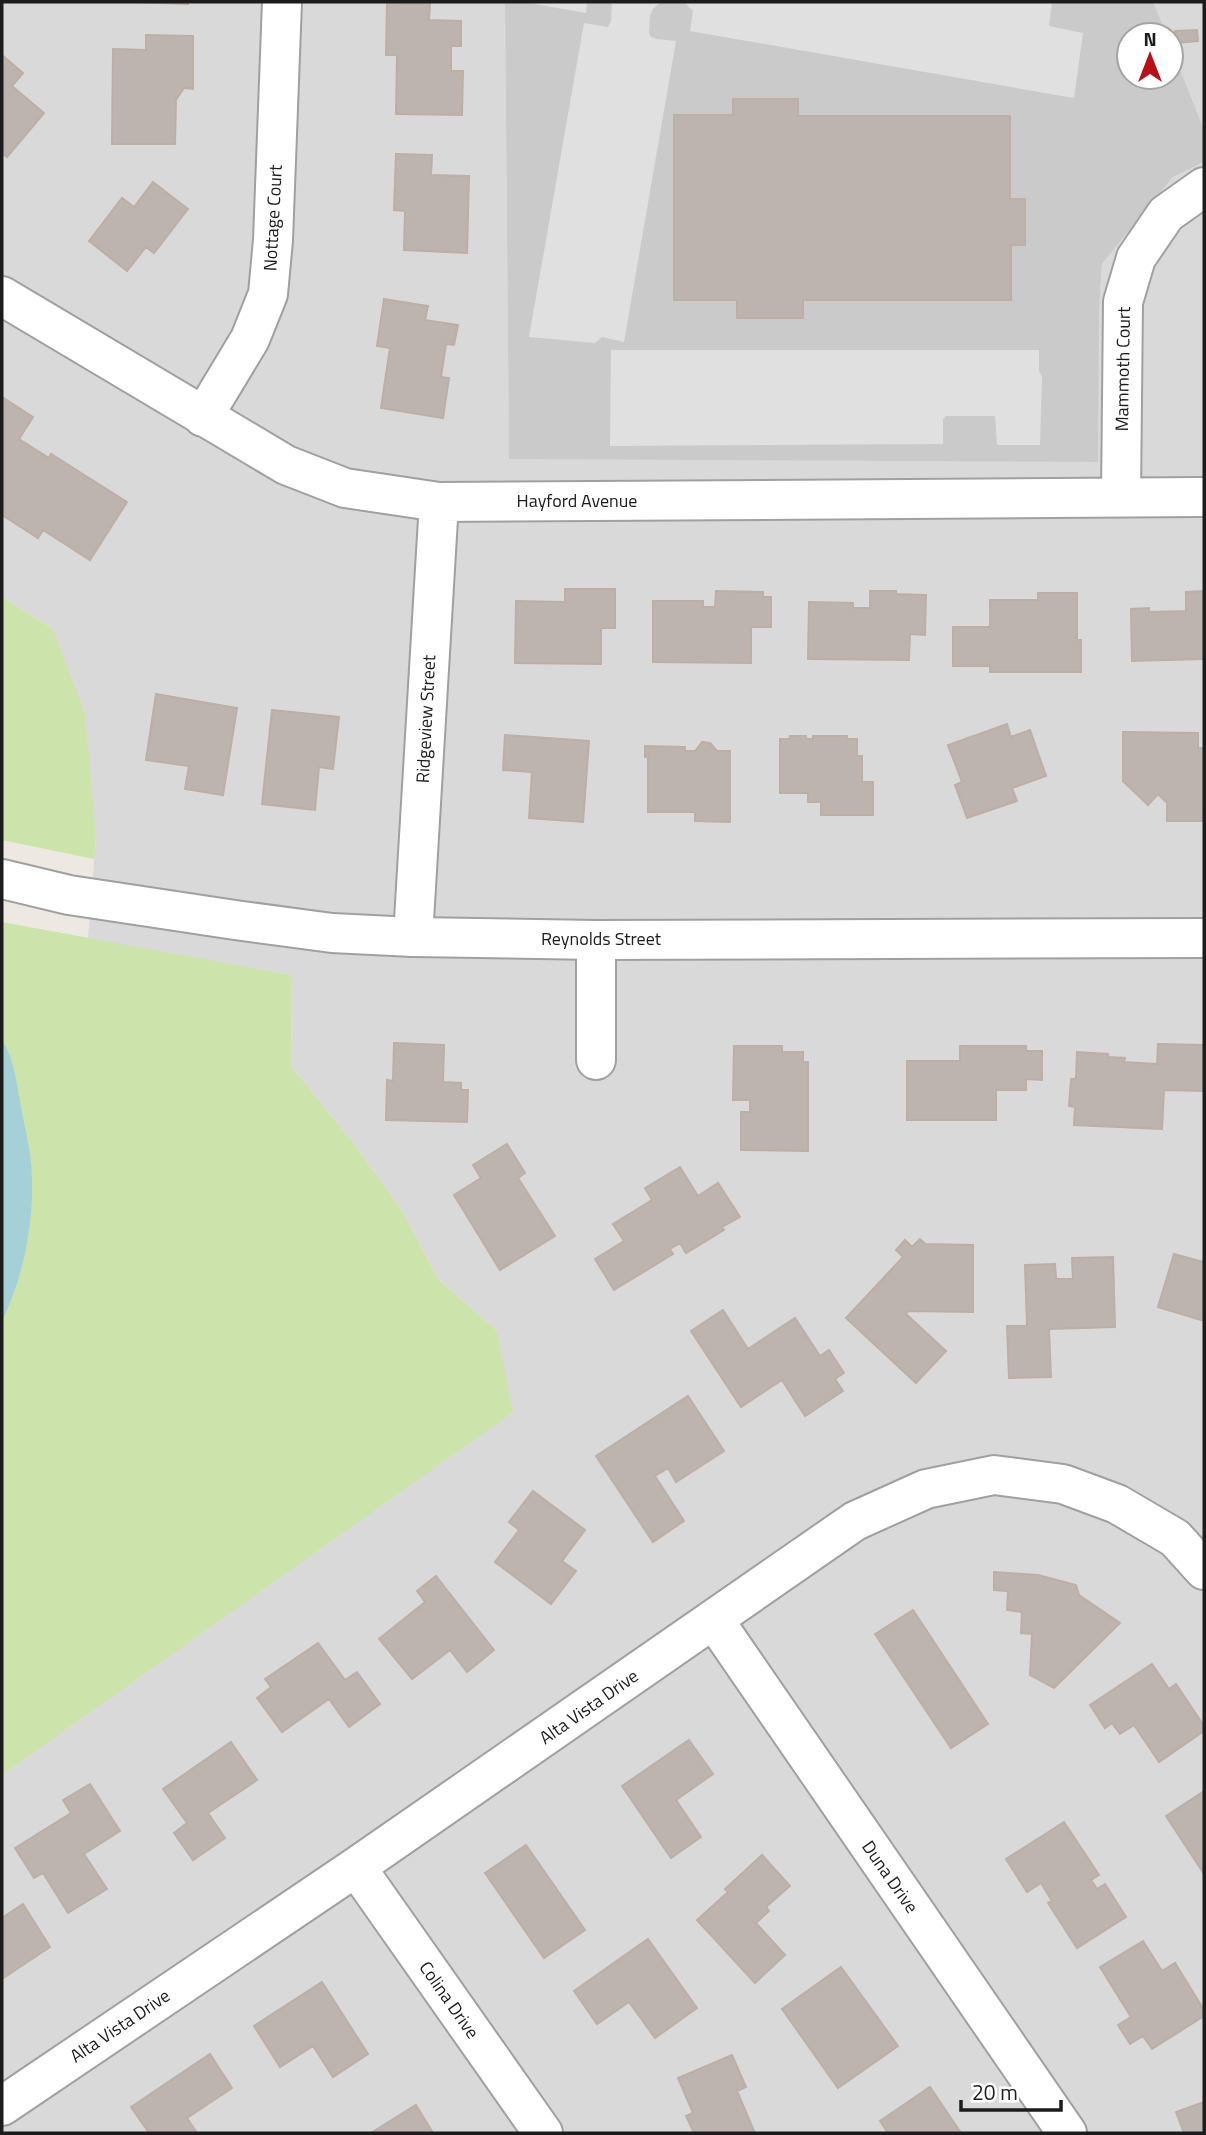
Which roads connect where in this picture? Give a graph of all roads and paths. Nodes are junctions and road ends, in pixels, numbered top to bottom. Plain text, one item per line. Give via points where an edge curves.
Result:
1 (282, 2) edge
2 (1204, 187) edge
3 (2, 296) edge
4 (203, 417) junction
5 (1121, 497) junction
6 (1204, 497) edge
7 (439, 502) junction
8 (2, 879) edge
9 (413, 937) junction
10 (1204, 938) edge
11 (596, 940) junction
12 (596, 1060) dead end
13 (1204, 1570) edge
14 (714, 1620) junction
15 (356, 1867) junction
16 (2, 2106) edge
17 (543, 2133) edge
18 (1067, 2133) edge

1 - 4 street, Nottage Court via 268,294 250,339
2 - 5 street, Mammoth Court via 1166,214 1136,258 1124,302
3 - 4 street, Hayford Avenue
4 - 7 street, Hayford Avenue via 286,465 345,488
5 - 6 street, Hayford Avenue
5 - 7 street, Hayford Avenue
7 - 9 street, Ridgeview Street
8 - 9 street, Reynolds Street via 69,895 235,920 332,933
9 - 11 street, Reynolds Street
10 - 11 street, Reynolds Street
11 - 12 street
13 - 14 street, Alta Vista Drive via 1175,1538 1117,1504 1063,1484 994,1475 926,1489 855,1521
14 - 15 street, Alta Vista Drive
14 - 18 street, Duna Drive
15 - 16 street, Alta Vista Drive
15 - 17 street, Colina Drive

